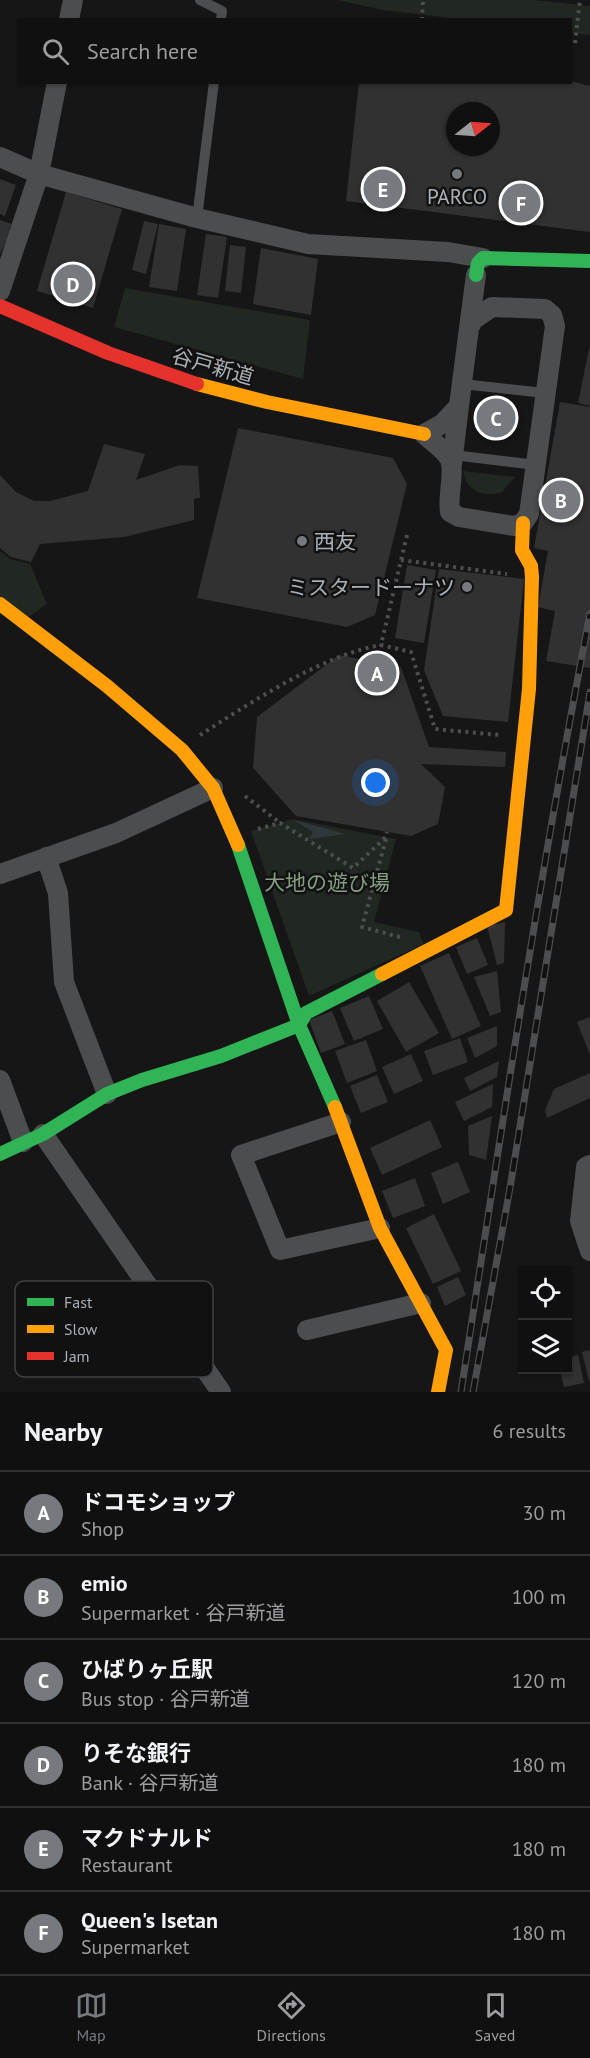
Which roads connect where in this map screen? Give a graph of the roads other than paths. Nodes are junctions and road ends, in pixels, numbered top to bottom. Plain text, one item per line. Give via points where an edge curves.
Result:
1 (73, 0) edge
2 (200, 0) edge
3 (69, 18) edge
4 (221, 18) edge
5 (57, 84) edge
6 (214, 84) edge
7 (0, 157) edge
8 (39, 174) junction
9 (197, 218) junction
10 (590, 261) edge
11 (479, 267) junction
12 (0, 291) edge
13 (0, 306) edge
14 (492, 307) junction
15 (468, 328) junction
16 (462, 384) junction
17 (545, 393) junction
18 (459, 406) junction
19 (424, 434) junction
20 (453, 460) junction
21 (536, 465) junction
22 (522, 523) junction
23 (0, 604) edge
24 (213, 788) junction
25 (46, 857) junction
26 (0, 873) edge
27 (299, 1025) junction
28 (0, 1080) edge
29 (107, 1094) junction
30 (341, 1122) junction
31 (43, 1134) junction
32 (23, 1142) junction
33 (0, 1155) edge
34 (590, 1165) edge
35 (380, 1228) junction
36 (590, 1251) edge
37 (144, 1281) edge
38 (421, 1303) junction
39 (307, 1330) dead end
40 (211, 1377) edge
41 (221, 1392) edge
42 (438, 1392) edge

1 - 3 street
2 - 4 lane via 222,11
5 - 8 street
6 - 9 lane
7 - 8 street
8 - 9 street
8 - 12 street
9 - 11 street via 308,244 448,252
10 - 11 street
11 - 14 street via 483,297
11 - 15 street
13 - 19 street, 谷戸新道 via 174,377 256,400
14 - 15 street
14 - 17 street via 545,309 552,315 555,326
15 - 16 street
16 - 17 lane
16 - 18 street
17 - 21 street
18 - 19 street via 442,424
18 - 20 street
19 - 20 street
20 - 21 lane
20 - 22 street via 450,512 514,526
21 - 22 street via 529,514
22 - 27 street via 522,550 532,577 524,737 506,910 306,1013
23 - 24 street via 182,750
24 - 25 street via 116,832
24 - 27 street via 235,836
25 - 26 street
25 - 29 street via 58,893 64,982
27 - 29 street
27 - 30 street
28 - 32 street
29 - 31 street
30 - 35 street
30 - 35 street via 241,1155 280,1250
31 - 32 street
31 - 37 street
32 - 33 street
34 - 36 street via 586,1167 580,1221
35 - 38 street
38 - 39 street
38 - 42 street via 446,1350
40 - 41 street

